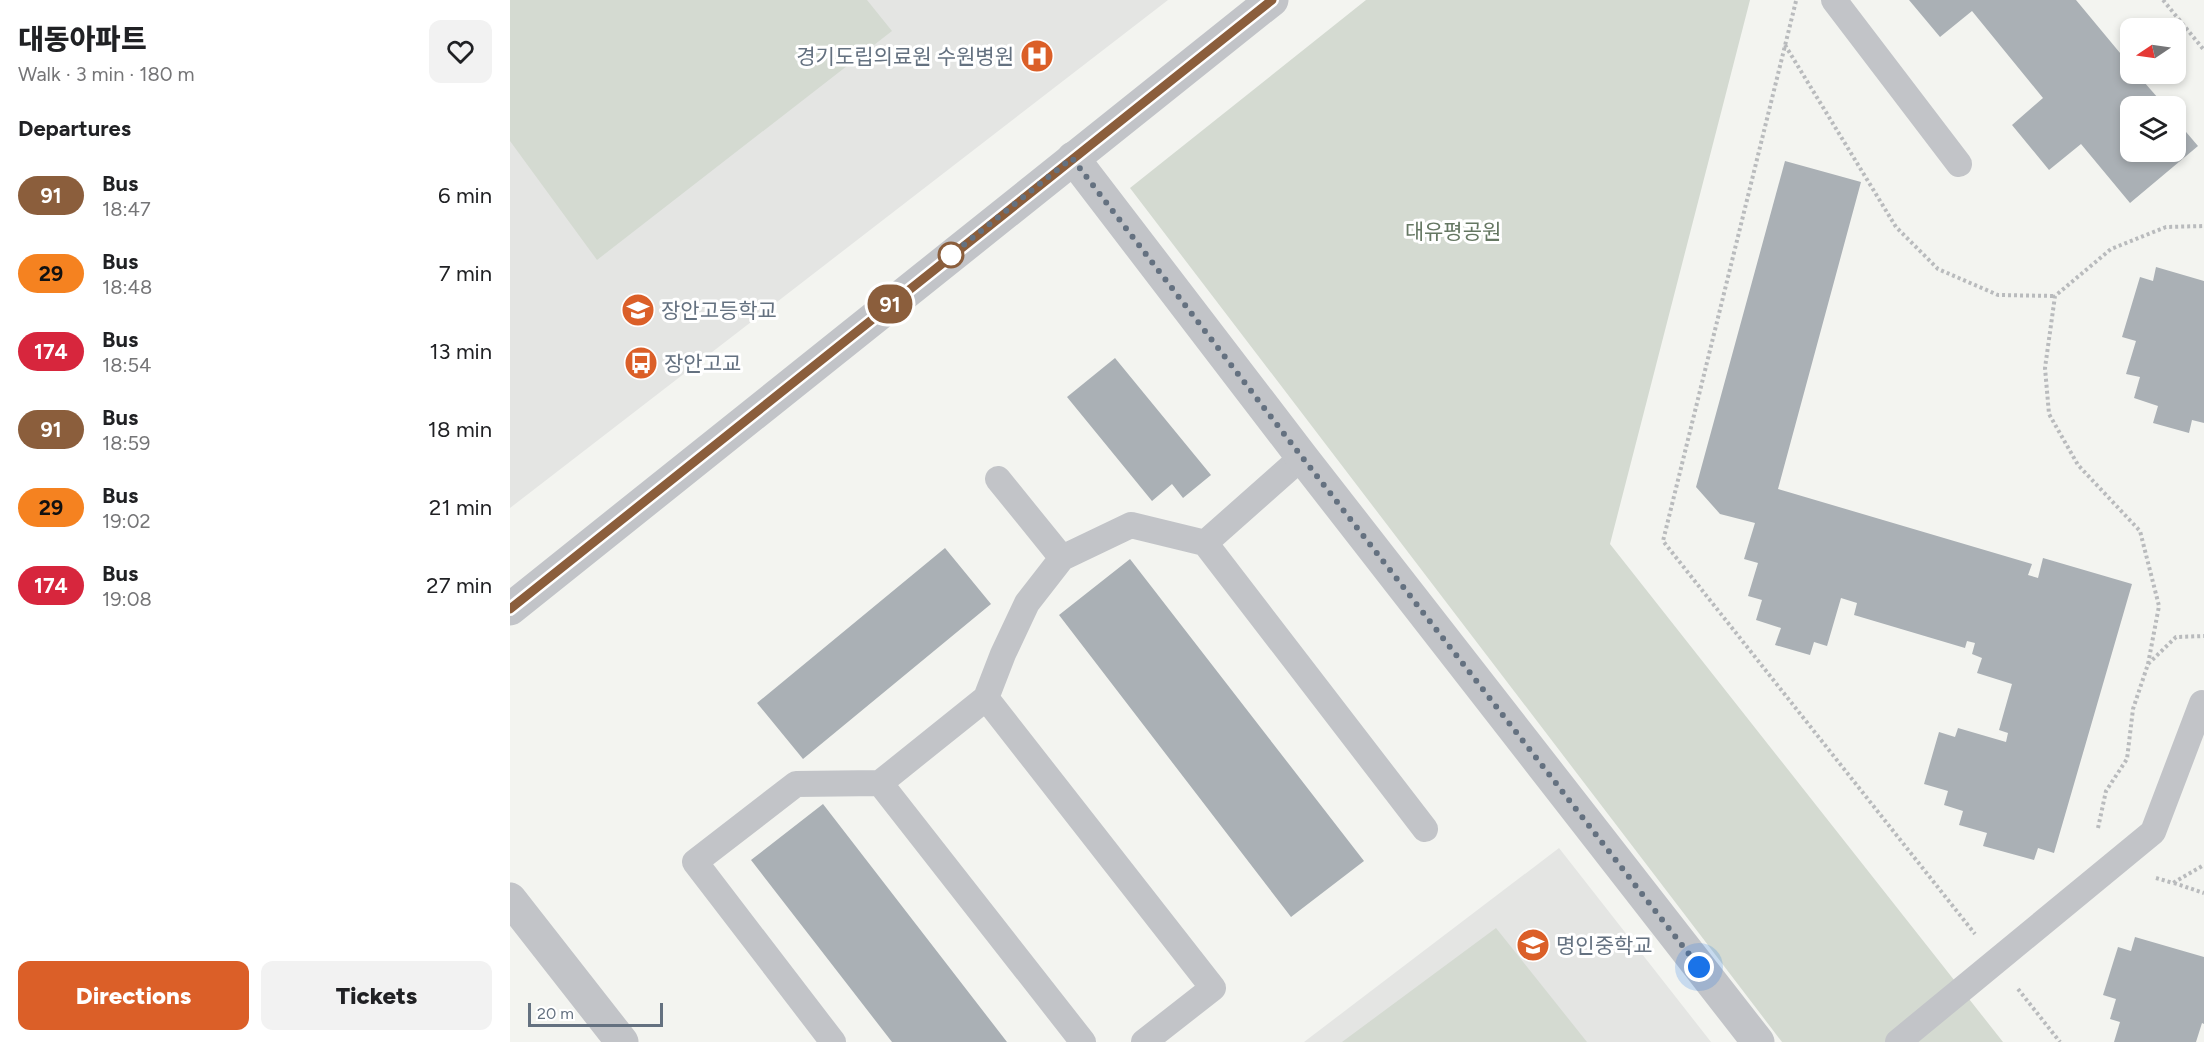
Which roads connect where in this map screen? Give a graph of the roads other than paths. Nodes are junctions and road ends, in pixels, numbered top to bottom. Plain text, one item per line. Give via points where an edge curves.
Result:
1 (1272, 0) edge
2 (1834, 0) edge
3 (1072, 158) junction
4 (1959, 164) dead end
5 (1302, 457) junction
6 (998, 479) dead end
7 (1205, 543) junction
8 (1062, 558) junction
9 (510, 609) edge
10 (986, 698) junction
11 (2202, 703) dead end
12 (880, 783) junction
13 (1425, 829) dead end
14 (510, 899) edge
15 (622, 1042) edge
16 (833, 1042) edge
17 (1083, 1042) edge
18 (1144, 1042) edge
19 (1758, 1042) edge
20 (1898, 1042) edge

1 - 3 street
2 - 4 lane
3 - 5 street
3 - 9 street
5 - 7 lane
5 - 19 street
6 - 8 lane
7 - 8 lane via 1131,525
7 - 13 lane
8 - 10 lane via 1027,603
10 - 12 lane
10 - 18 lane via 1213,988
11 - 20 lane via 2153,832
12 - 16 lane via 796,784 695,862
12 - 17 lane
14 - 15 street

